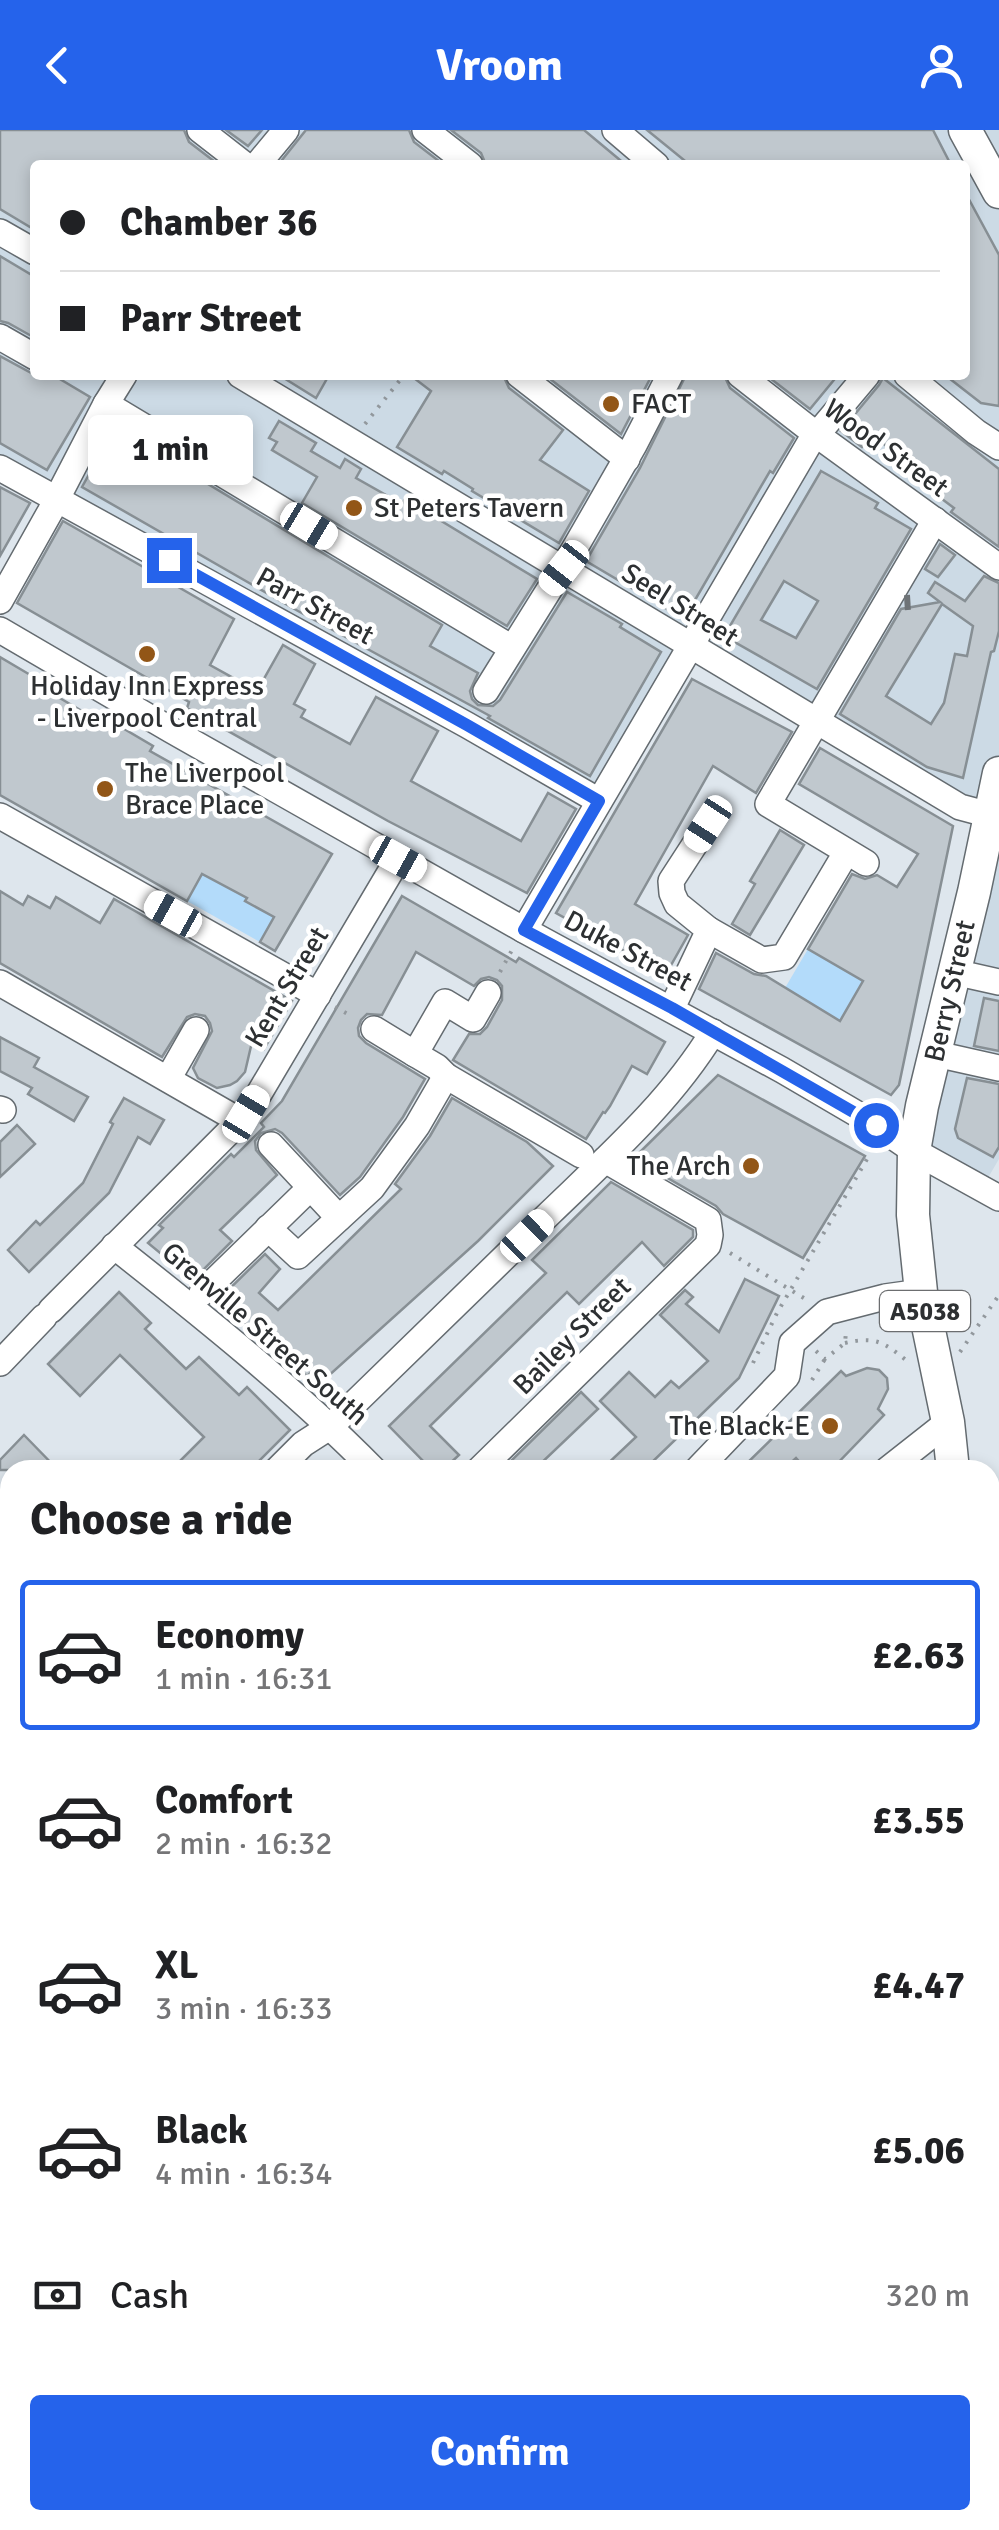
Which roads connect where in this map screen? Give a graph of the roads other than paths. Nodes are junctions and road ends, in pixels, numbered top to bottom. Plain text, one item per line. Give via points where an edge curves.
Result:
1 (200, 130) edge
2 (286, 130) edge
3 (425, 130) edge
4 (615, 130) edge
5 (966, 130) edge
6 (239, 160) edge
7 (261, 160) edge
8 (464, 160) edge
9 (650, 160) edge
10 (999, 192) edge
11 (0, 232) edge
12 (30, 249) edge
13 (0, 336) edge
14 (30, 354) edge
15 (248, 380) edge
16 (525, 380) edge
17 (667, 380) edge
18 (746, 380) edge
19 (863, 380) edge
20 (914, 380) edge
21 (118, 393) edge
22 (818, 435) junction
23 (999, 447) edge
24 (627, 459) junction
25 (0, 468) edge
26 (57, 498) junction
27 (935, 520) junction
28 (999, 567) edge
29 (564, 568) junction
30 (0, 601) edge
31 (0, 630) edge
32 (690, 647) junction
33 (512, 648) junction
34 (486, 691) dead end
35 (816, 723) junction
36 (999, 772) edge
37 (599, 801) junction
38 (0, 816) edge
39 (990, 816) junction
40 (708, 824) dead end
41 (398, 859) junction
42 (840, 863) dead end
43 (866, 863) dead end
44 (524, 930) junction
45 (709, 930) junction
46 (954, 972) junction
47 (999, 982) edge
48 (0, 983) edge
49 (488, 994) dead end
50 (329, 1002) junction
51 (672, 1008) junction
52 (366, 1025) road end
53 (196, 1030) dead end
54 (714, 1032) junction
55 (415, 1054) junction
56 (936, 1054) junction
57 (999, 1068) edge
58 (446, 1076) junction
59 (168, 1078) junction
60 (240, 1121) junction
61 (270, 1145) dead end
62 (914, 1150) junction
63 (593, 1158) junction
64 (310, 1188) junction
65 (999, 1198) edge
66 (339, 1218) junction
67 (268, 1228) junction
68 (114, 1246) junction
69 (921, 1292) junction
70 (202, 1293) dead end
71 (0, 1363) edge
72 (948, 1422) junction
73 (331, 1426) junction
74 (287, 1460) edge
75 (364, 1460) edge
76 (489, 1460) edge
77 (707, 1460) edge
78 (900, 1460) edge
79 (951, 1460) edge

1 - 6 street
2 - 7 street
3 - 8 street
4 - 9 street
5 - 10 main road
11 - 12 street
13 - 14 street
15 - 29 street, Seel Street
16 - 24 street
17 - 24 street
18 - 22 street, Wood Street
19 - 22 street
20 - 23 street
21 - 26 street
21 - 33 street
22 - 27 street, Wood Street
22 - 32 street
24 - 29 street
25 - 26 street, Parr Street
26 - 30 street
26 - 37 street, Parr Street
27 - 28 street, Wood Street
27 - 35 street
29 - 32 street, Seel Street
29 - 33 street
31 - 41 street, Duke Street
32 - 35 street, Seel Street
32 - 37 street
33 - 34 street
35 - 39 street, Seel Street via 960,808
35 - 43 street via 768,804
36 - 39 main road, Berry Street / A5038
37 - 44 street
38 - 50 street
39 - 46 main road, Berry Street / A5038
40 - 45 street via 670,880 678,904
41 - 44 street, Duke Street
41 - 50 street, Kent Street
42 - 45 street via 784,956 762,960
44 - 51 street, Duke Street
45 - 51 street
46 - 47 street
46 - 56 main road, Berry Street / A5038
48 - 59 street
49 - 55 street via 472,1019 445,1002
50 - 60 street, Kent Street
51 - 54 street, Duke Street
52 - 55 street
53 - 59 street
54 - 62 street, Duke Street
54 - 63 street via 676,1086
55 - 58 street
56 - 57 street
56 - 62 main road, Berry Street / A5038
58 - 63 street
58 - 66 street via 372,1188
59 - 60 street
60 - 68 street, Kent Street
61 - 64 street
62 - 65 street, Duke Street
62 - 69 main road, A5038
63 - 73 street
63 - 76 street, Bailey Street via 708,1220 708,1242
64 - 66 street
64 - 67 street
66 - 67 street via 298,1256
67 - 70 street
68 - 71 street, Kent Street
68 - 73 street, Grenville Street South
69 - 72 main road, A5038
69 - 77 street via 818,1306 792,1343 787,1376
72 - 78 street
72 - 79 main road, A5038
73 - 74 street
73 - 75 street, Grenville Street South

